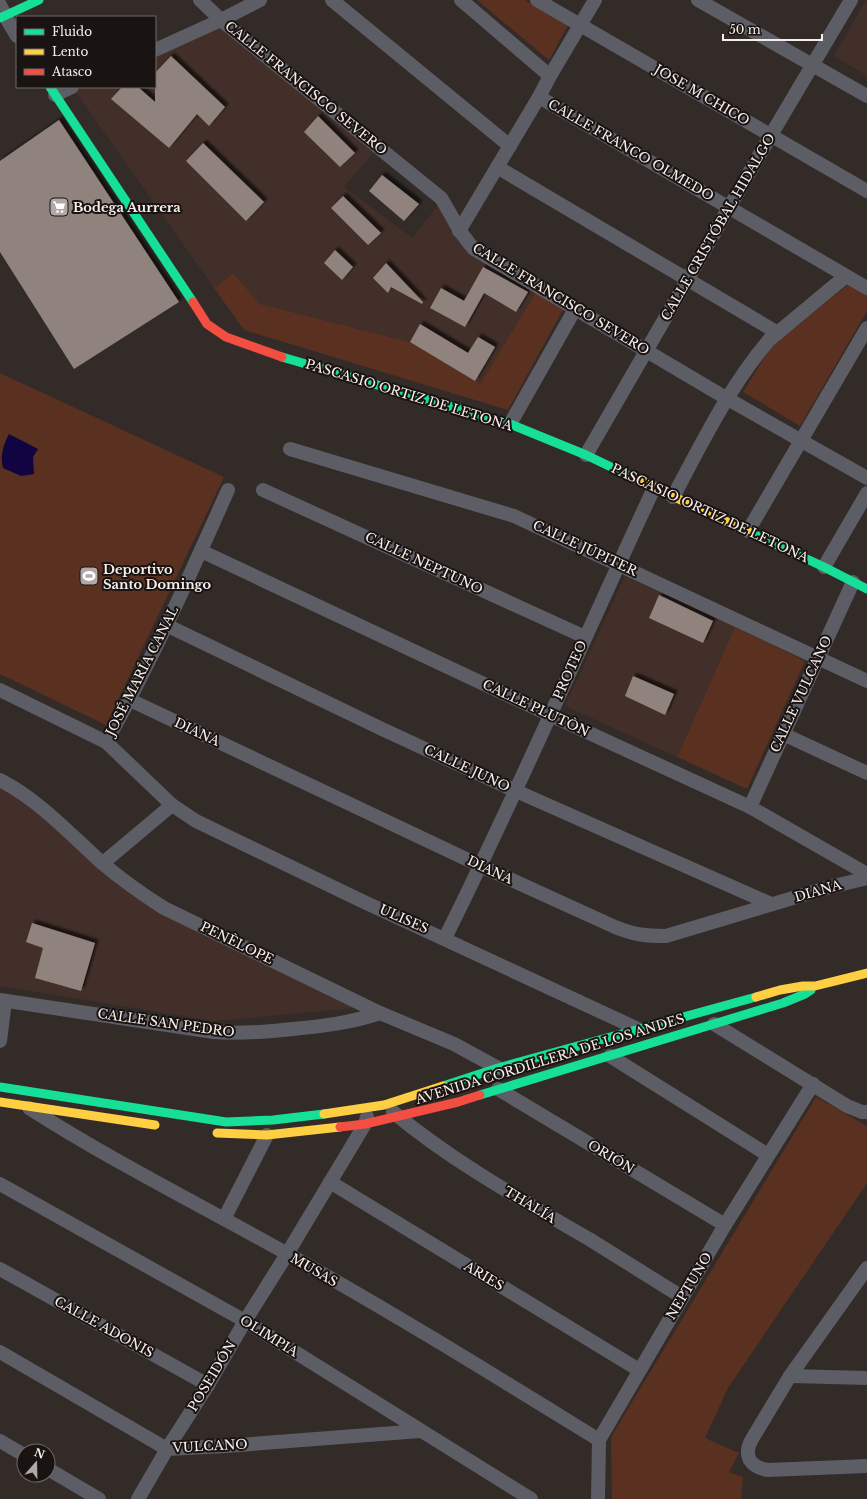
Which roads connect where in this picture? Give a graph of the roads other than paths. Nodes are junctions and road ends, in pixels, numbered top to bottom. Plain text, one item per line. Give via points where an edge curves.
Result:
1 (39, 0) edge
2 (200, 0) edge
3 (260, 0) edge
4 (332, 0) edge
5 (461, 0) edge
6 (536, 0) edge
7 (595, 0) edge
8 (698, 0) edge
9 (851, 0) edge
10 (2, 13) edge
11 (221, 20) junction
12 (580, 25) junction
13 (16, 34) edge
14 (156, 50) edge
15 (812, 65) junction
16 (550, 76) junction
17 (67, 88) edge
18 (53, 91) edge
19 (867, 96) edge
20 (539, 97) junction
21 (771, 135) junction
22 (510, 146) junction
23 (497, 167) junction
24 (867, 192) edge
25 (730, 208) junction
26 (459, 231) junction
27 (846, 276) junction
28 (688, 279) junction
29 (867, 288) edge
30 (575, 309) junction
31 (867, 328) edge
32 (778, 333) junction
33 (647, 351) junction
34 (726, 398) junction
35 (510, 424) junction
36 (800, 440) junction
37 (290, 449) dead end
38 (586, 455) junction
39 (867, 478) edge
40 (654, 488) junction
41 (228, 490) dead end
42 (263, 490) dead end
43 (867, 493) edge
44 (673, 497) junction
45 (748, 531) junction
46 (201, 551) junction
47 (619, 564) junction
48 (824, 567) junction
49 (853, 582) junction
50 (867, 589) edge
51 (166, 625) junction
52 (585, 637) junction
53 (817, 658) junction
54 (867, 681) edge
55 (0, 690) edge
56 (130, 700) junction
57 (550, 715) junction
58 (783, 734) junction
59 (106, 742) junction
60 (867, 773) edge
61 (0, 780) edge
62 (516, 791) junction
63 (172, 805) junction
64 (750, 807) junction
65 (103, 863) junction
66 (481, 866) junction
67 (867, 874) edge
68 (867, 878) edge
69 (771, 904) junction
70 (445, 938) junction
71 (867, 973) edge
72 (815, 986) junction
73 (2, 1000) edge
74 (380, 1013) junction
75 (714, 1024) junction
76 (638, 1029) junction
77 (0, 1040) edge
78 (610, 1056) junction
79 (498, 1068) junction
80 (813, 1084) junction
81 (0, 1087) edge
82 (498, 1089) junction
83 (0, 1102) edge
84 (384, 1105) junction
85 (25, 1106) junction
86 (370, 1108) junction
87 (867, 1112) edge
88 (398, 1116) junction
89 (365, 1124) junction
90 (164, 1126) dead end
91 (208, 1133) dead end
92 (267, 1135) junction
93 (768, 1155) junction
94 (330, 1182) junction
95 (0, 1184) edge
96 (224, 1219) junction
97 (725, 1225) junction
98 (287, 1254) junction
99 (867, 1268) edge
100 (0, 1269) edge
101 (861, 1284) edge
102 (682, 1297) junction
103 (245, 1321) junction
104 (0, 1352) edge
105 (639, 1370) junction
106 (790, 1376) junction
107 (867, 1378) edge
108 (208, 1385) junction
109 (420, 1431) junction
110 (599, 1440) junction
111 (0, 1441) edge
112 (167, 1449) junction
113 (16, 1450) edge
114 (867, 1466) edge
115 (56, 1474) edge
116 (99, 1499) edge
117 (138, 1499) edge
118 (531, 1499) edge
119 (598, 1499) edge

1 - 10 street
2 - 11 street, CALLE FRANCISCO SEVERO
3 - 11 street
4 - 22 street
5 - 16 street
6 - 12 street, JOSE M CHICO
7 - 12 street
8 - 15 street
9 - 15 street, CALLE CRISTÓBAL HIDALGO
10 - 13 street
11 - 14 street
11 - 26 street, CALLE FRANCISCO SEVERO via 441,198
12 - 16 street
12 - 21 street, JOSE M CHICO
15 - 19 street
15 - 21 street, CALLE CRISTÓBAL HIDALGO
16 - 20 street
17 - 18 street
18 - 35 street, PASCASIO ORTIZ DE LETONA via 207,324 226,337 265,352
20 - 22 street
20 - 25 street, CALLE FRANCO OLMEDO
21 - 24 street, JOSE M CHICO
21 - 25 street, CALLE CRISTÓBAL HIDALGO
22 - 23 street
23 - 26 street
23 - 28 street
25 - 27 street, CALLE FRANCO OLMEDO
25 - 28 street, CALLE CRISTÓBAL HIDALGO
26 - 30 street, CALLE FRANCISCO SEVERO via 474,249
27 - 29 street, CALLE FRANCO OLMEDO
27 - 32 street
28 - 32 street
28 - 33 street, CALLE CRISTÓBAL HIDALGO
30 - 33 street, CALLE FRANCISCO SEVERO
30 - 35 street
31 - 36 street
32 - 34 street via 758,353
33 - 34 street, CALLE FRANCISCO SEVERO
33 - 38 street, CALLE CRISTÓBAL HIDALGO
34 - 36 street, CALLE FRANCISCO SEVERO
34 - 44 street
35 - 38 street, PASCASIO ORTIZ DE LETONA
36 - 39 street, CALLE FRANCISCO SEVERO
36 - 45 street
37 - 47 street, CALLE JÚPITER via 514,516
38 - 40 street, PASCASIO ORTIZ DE LETONA
40 - 44 street, PASCASIO ORTIZ DE LETONA
40 - 47 street, PROTEO
41 - 46 street, JOSÉ MARÍA CANAL
42 - 52 street, CALLE NEPTUNO
43 - 48 street
44 - 45 street, PASCASIO ORTIZ DE LETONA
45 - 48 street, PASCASIO ORTIZ DE LETONA
46 - 51 street, JOSÉ MARÍA CANAL
46 - 57 street, CALLE PLUTÒN
47 - 52 street, PROTEO
47 - 53 street, CALLE JÚPITER
48 - 49 street, PASCASIO ORTIZ DE LETONA
49 - 50 street, PASCASIO ORTIZ DE LETONA
49 - 53 street, CALLE VULCANO
51 - 56 street, JOSÉ MARÍA CANAL
51 - 62 street, CALLE JUNO
52 - 57 street, PROTEO
53 - 54 street, CALLE JÚPITER
53 - 58 street, CALLE VULCANO
55 - 59 street, ULISES
56 - 59 street, JOSÉ MARÍA CANAL
56 - 66 street, DIANA
57 - 62 street, PROTEO
57 - 64 street, CALLE PLUTÒN
58 - 60 street
58 - 64 street, CALLE VULCANO
59 - 63 street, ULISES
61 - 65 street, PENÈLOPE via 54,818
62 - 66 street, PROTEO
62 - 69 street, CALLE JUNO
63 - 65 street
63 - 70 street, ULISES via 214,830
64 - 67 street, CALLE PLUTÒN
65 - 74 street, PENÈLOPE via 135,890 164,908
66 - 69 street, DIANA via 615,927 647,936 666,936
66 - 70 street, PROTEO
68 - 69 street, DIANA
70 - 76 street, ULISES
71 - 72 street, AVENIDA CORDILLERA DE LOS ANDES
72 - 75 street, AVENIDA CORDILLERA DE LOS ANDES via 805,994 784,1003
72 - 76 street, AVENIDA CORDILLERA DE LOS ANDES via 780,990
73 - 74 street, CALLE SAN PEDRO via 235,1034 336,1025
73 - 77 street
74 - 79 street, PENÈLOPE via 454,1044
75 - 78 street, AVENIDA CORDILLERA DE LOS ANDES
75 - 80 street
76 - 79 street, AVENIDA CORDILLERA DE LOS ANDES
78 - 82 street, AVENIDA CORDILLERA DE LOS ANDES
78 - 93 street
79 - 84 street, AVENIDA CORDILLERA DE LOS ANDES
80 - 87 street via 848,1106
80 - 93 street, NEPTUNO
81 - 86 street, AVENIDA CORDILLERA DE LOS ANDES via 226,1122 273,1120
82 - 88 street, AVENIDA CORDILLERA DE LOS ANDES via 458,1102
82 - 97 street, ORIÓN
83 - 85 street
84 - 86 street, AVENIDA CORDILLERA DE LOS ANDES
84 - 88 street, THALÍA
85 - 90 street
85 - 96 street, MUSAS via 122,1165
86 - 89 street, POSEIDÓN
88 - 89 street, AVENIDA CORDILLERA DE LOS ANDES
88 - 102 street, THALÍA via 475,1171
89 - 92 street, AVENIDA CORDILLERA DE LOS ANDES
89 - 94 street, POSEIDÓN
91 - 92 street, AVENIDA CORDILLERA DE LOS ANDES
92 - 96 street
93 - 97 street, NEPTUNO
94 - 98 street, POSEIDÓN
94 - 105 street, ARIES
95 - 103 street, OLIMPIA
96 - 98 street, MUSAS
97 - 102 street, NEPTUNO
98 - 103 street, POSEIDÓN
98 - 110 street, MUSAS via 478,1365
99 - 101 street
100 - 108 street, CALLE ADONIS
101 - 106 street
102 - 105 street, NEPTUNO
103 - 108 street, POSEIDÓN
103 - 109 street, OLIMPIA
104 - 112 street, VULCANO
105 - 110 street, NEPTUNO
106 - 107 street
106 - 114 street via 748,1448 752,1464 762,1469
108 - 112 street, POSEIDÓN
109 - 112 street, VULCANO
109 - 118 street, OLIMPIA
110 - 119 street, NEPTUNO
111 - 113 street
112 - 117 street, POSEIDÓN
115 - 116 street

